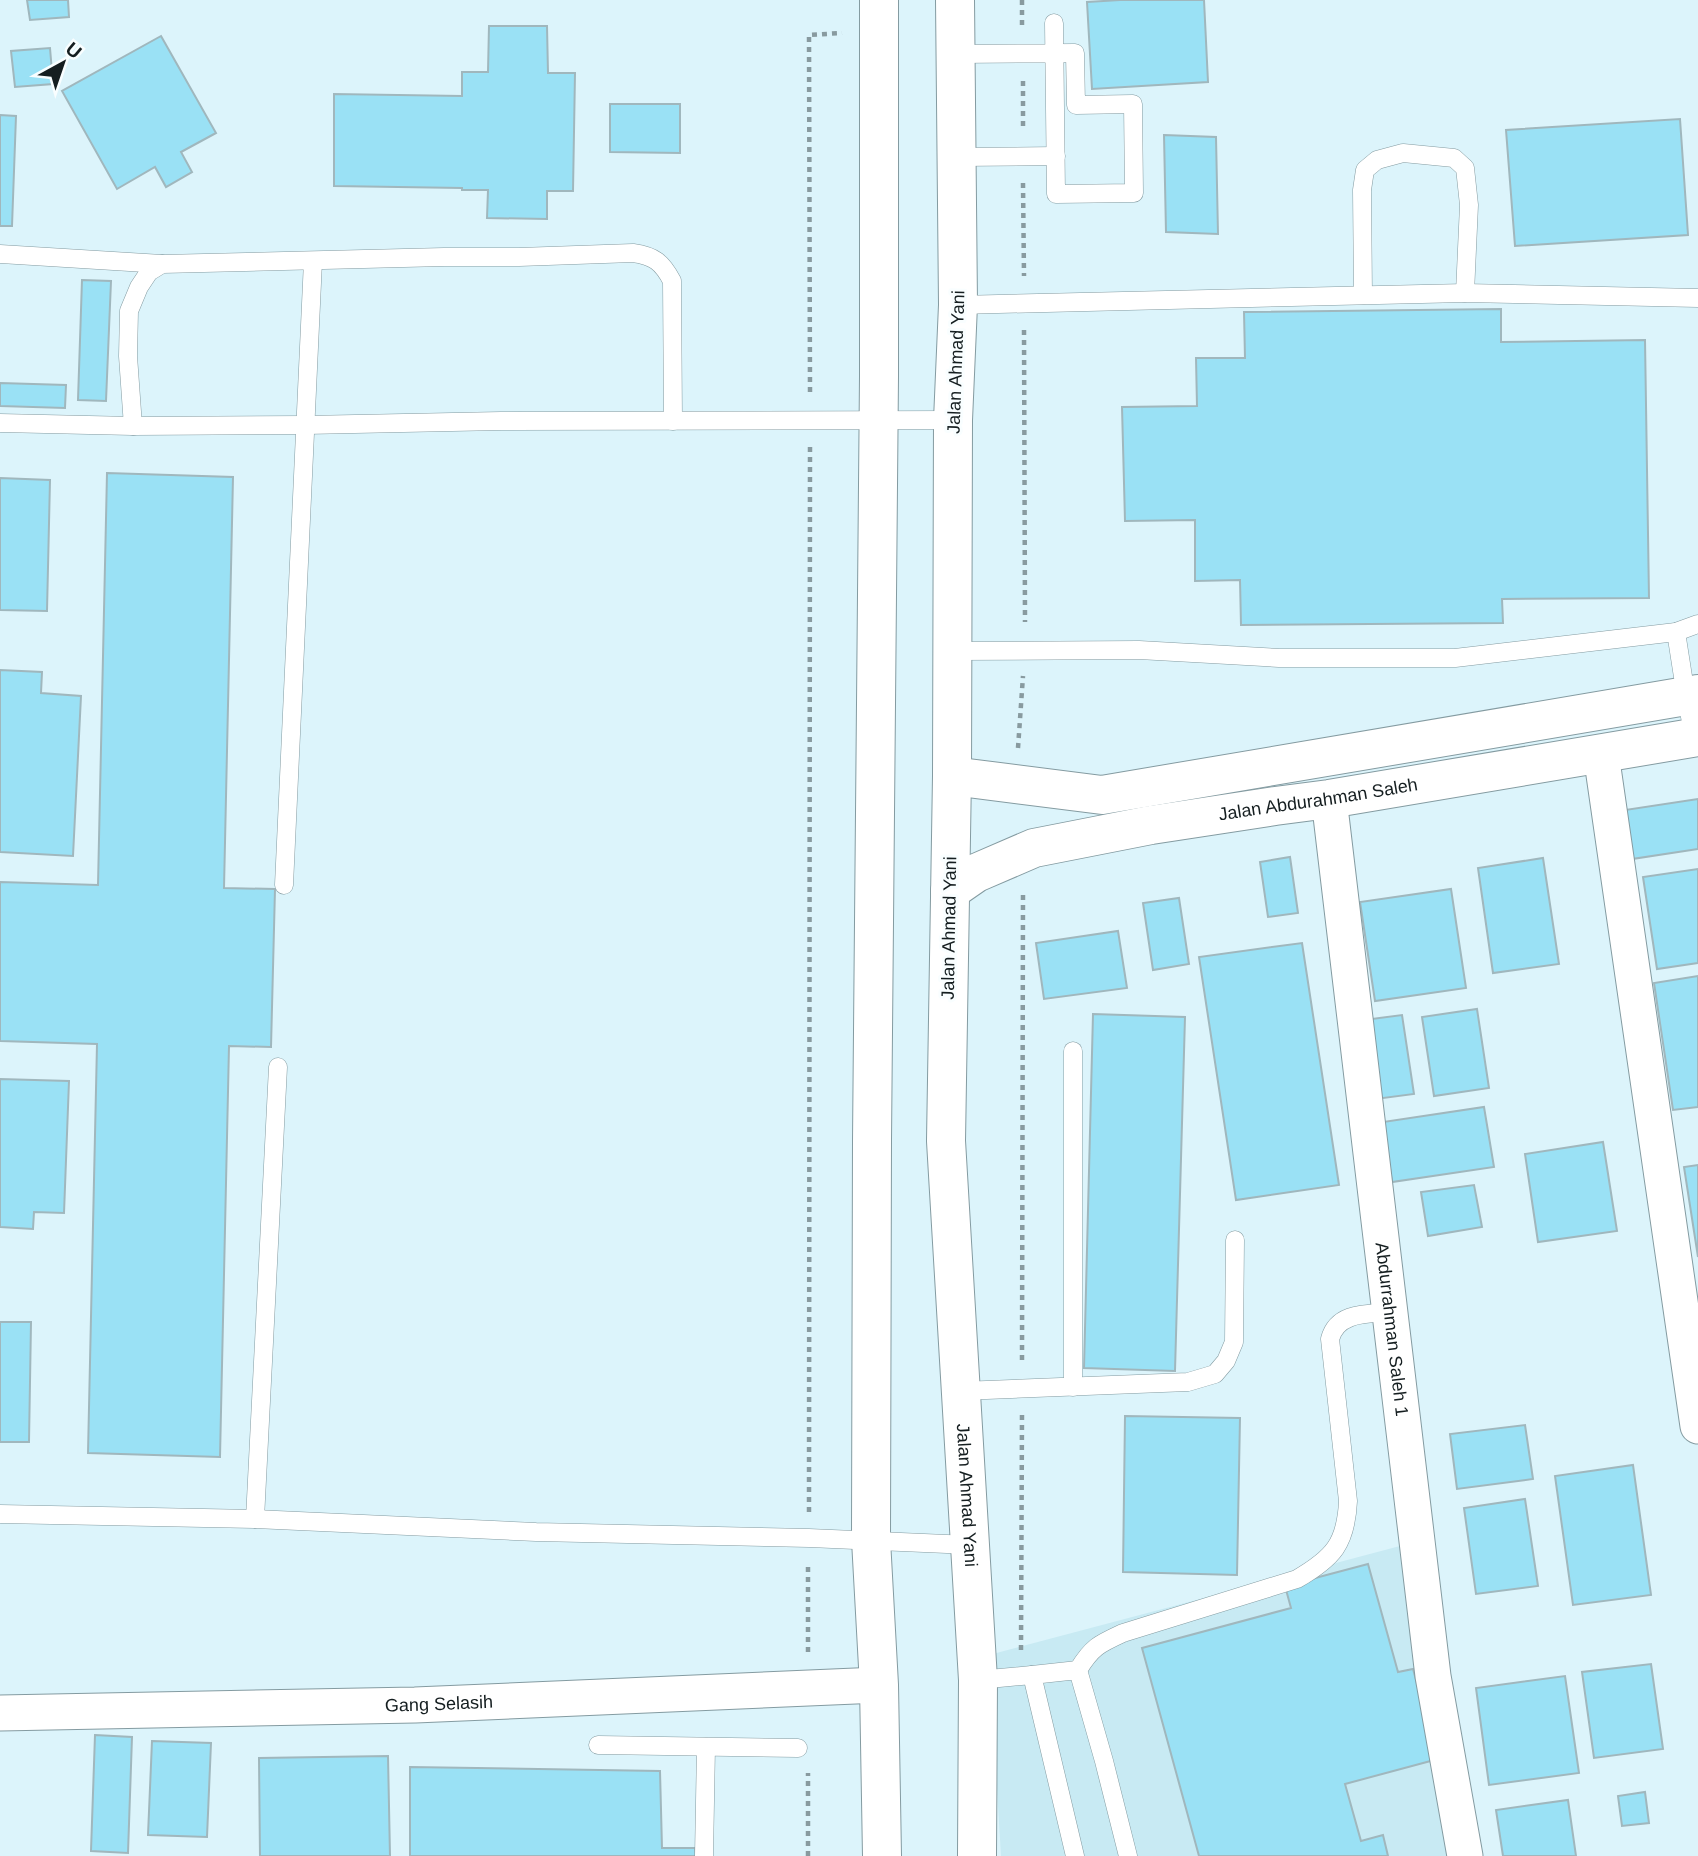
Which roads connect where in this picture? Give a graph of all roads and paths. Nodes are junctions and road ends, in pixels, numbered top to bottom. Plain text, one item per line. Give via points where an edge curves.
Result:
1 (879, 0) edge
2 (955, 0) edge
3 (1054, 23) dead end
4 (848, 33) dead end
5 (1054, 53) junction
6 (955, 54) junction
7 (1056, 156) junction
8 (957, 157) junction
9 (0, 254) edge
10 (313, 261) junction
11 (162, 264) junction
12 (1465, 293) junction
13 (1363, 295) junction
14 (1698, 298) edge
15 (958, 305) junction
16 (879, 419) junction
17 (810, 420) junction
18 (953, 420) junction
19 (673, 421) junction
20 (0, 423) edge
21 (306, 425) junction
22 (133, 426) junction
23 (1698, 624) edge
24 (1676, 632) junction
25 (1025, 650) junction
26 (952, 651) junction
27 (1692, 695) edge
28 (1696, 737) edge
29 (1601, 754) junction
30 (1268, 767) junction
31 (952, 776) junction
32 (1015, 784) junction
33 (1329, 799) junction
34 (1275, 806) junction
35 (1022, 854) junction
36 (284, 885) dead end
37 (950, 891) junction
38 (1073, 1051) dead end
39 (278, 1067) dead end
40 (1235, 1240) dead end
41 (1390, 1312) junction
42 (1073, 1387) junction
43 (1022, 1390) junction
44 (961, 1391) junction
45 (1698, 1426) edge
46 (0, 1514) edge
47 (254, 1519) junction
48 (808, 1538) junction
49 (871, 1540) junction
50 (970, 1545) junction
51 (1078, 1670) junction
52 (1026, 1676) junction
53 (978, 1680) junction
54 (879, 1685) junction
55 (808, 1688) junction
56 (0, 1713) edge
57 (598, 1745) dead end
58 (706, 1747) junction
59 (798, 1748) dead end
60 (808, 1765) dead end
61 (704, 1856) edge
62 (808, 1856) edge
63 (882, 1856) edge
64 (977, 1856) edge
65 (1075, 1856) edge
66 (1128, 1856) edge
67 (1465, 1856) edge

1 - 16 main road
2 - 6 main road, Jalan Ahmad Yani
3 - 5 lane
4 - 17 path via 809,35
5 - 6 lane
5 - 7 lane
5 - 7 lane via 1075,53 1076,105 1133,104 1134,194 1056,194
6 - 8 main road, Jalan Ahmad Yani
7 - 8 lane
8 - 15 main road, Jalan Ahmad Yani
9 - 11 lane
10 - 11 lane
10 - 19 lane via 646,255 658,261 672,281
10 - 21 lane
11 - 22 lane via 149,272 129,311
12 - 13 lane
12 - 13 lane via 1469,205 1465,168 1454,158 1403,153 1377,160 1365,170
12 - 14 lane
13 - 15 lane
15 - 18 main road, Jalan Ahmad Yani
16 - 17 lane
16 - 18 lane
16 - 49 main road
17 - 19 lane
17 - 48 path
18 - 26 main road, Jalan Ahmad Yani
19 - 21 lane
20 - 22 lane
21 - 22 lane
21 - 36 lane
23 - 24 lane
24 - 25 lane via 1455,658
24 - 27 lane
25 - 26 lane
25 - 32 path
26 - 31 main road, Jalan Ahmad Yani
27 - 28 lane
27 - 30 main road
28 - 29 main road, Jalan Abdurahman Saleh
29 - 33 main road, Jalan Abdurahman Saleh
29 - 45 street
30 - 32 main road via 1102,795
30 - 34 main road
31 - 32 main road
31 - 37 main road, Jalan Ahmad Yani
33 - 34 main road, Jalan Abdurahman Saleh
33 - 41 street, Abdurrahman Saleh 1
34 - 35 main road, Jalan Abdurahman Saleh via 1151,825
35 - 37 main road, Jalan Abdurahman Saleh via 976,873
35 - 43 path
37 - 44 main road, Jalan Ahmad Yani via 946,1141
38 - 42 lane
39 - 47 lane
40 - 42 lane via 1234,1342 1215,1374 1188,1382
41 - 51 lane via 1348,1318 1332,1329 1348,1501 1347,1522 1331,1554 1297,1579 1123,1633 1088,1653
41 - 67 street, Abdurrahman Saleh 1 via 1433,1676
42 - 43 lane
43 - 44 lane
43 - 52 path
44 - 50 main road, Jalan Ahmad Yani
46 - 47 lane
47 - 48 lane
48 - 49 lane
48 - 55 path
49 - 50 lane
49 - 54 main road
50 - 53 main road, Jalan Ahmad Yani
51 - 52 lane
51 - 66 lane
52 - 53 lane
52 - 65 lane
53 - 64 main road, Jalan Ahmad Yani
54 - 55 street, Gang Selasih
54 - 63 main road
55 - 56 street, Gang Selasih via 415,1705
57 - 58 lane
58 - 59 lane
58 - 61 lane
60 - 62 path

